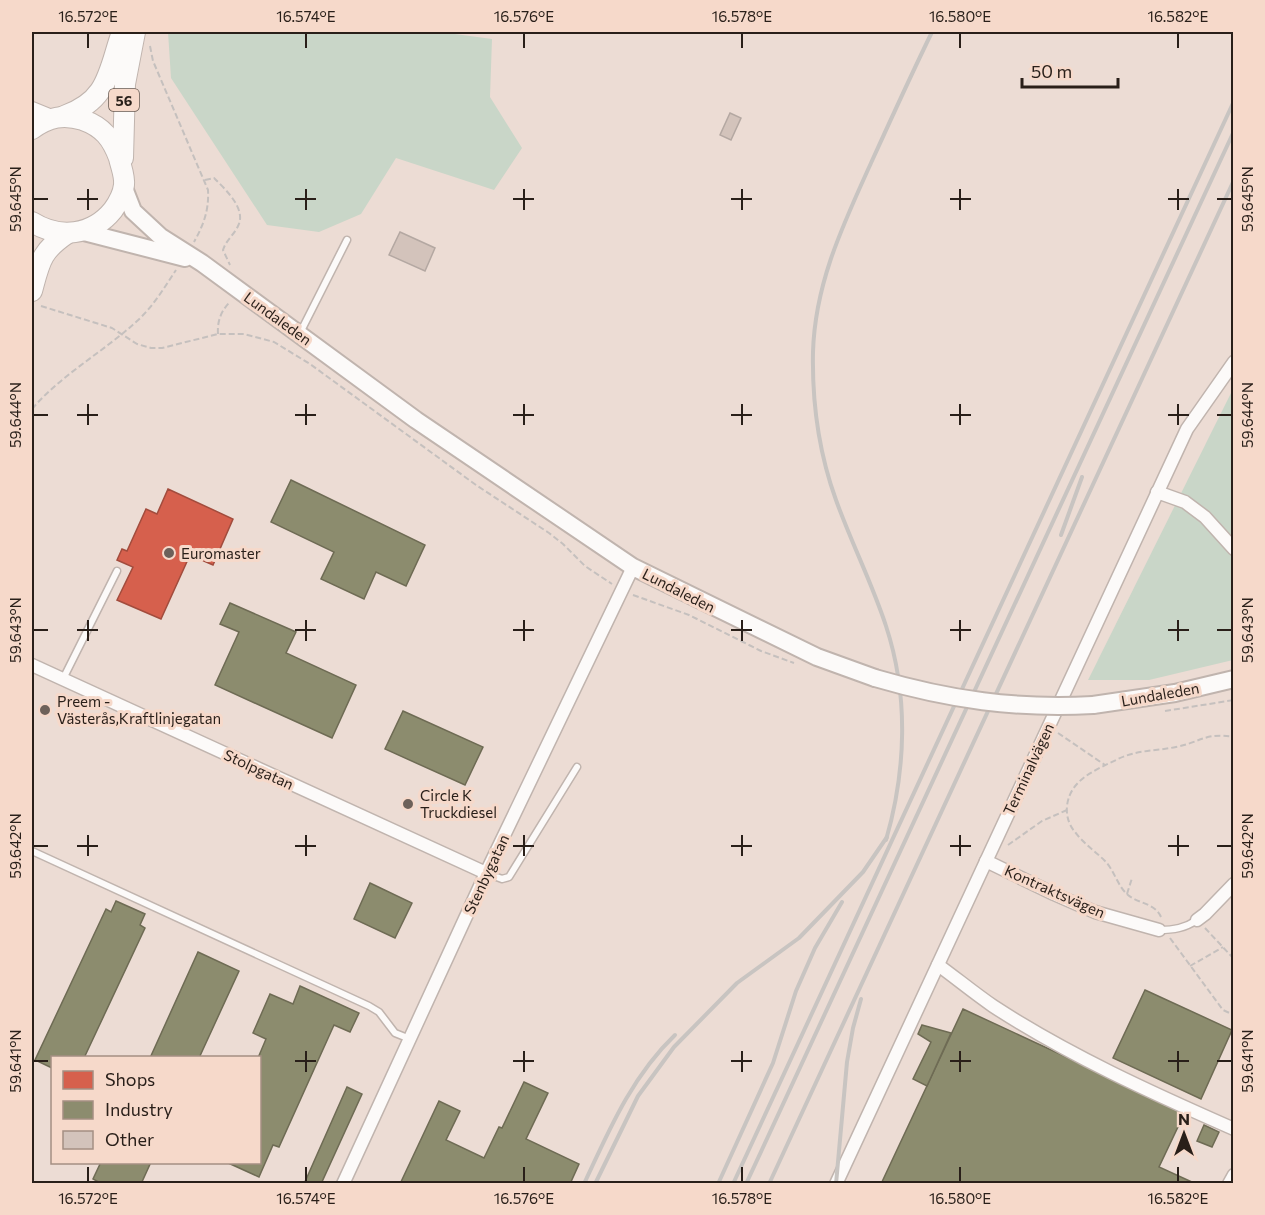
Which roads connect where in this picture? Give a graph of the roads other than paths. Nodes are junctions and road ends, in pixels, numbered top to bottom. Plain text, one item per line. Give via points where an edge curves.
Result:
1 (122, 32) edge
2 (142, 36) edge
3 (32, 109) edge
4 (59, 117) junction
5 (32, 129) edge
6 (123, 178) junction
7 (32, 222) edge
8 (76, 232) junction
9 (347, 240) dead end
10 (202, 263) junction
11 (36, 299) edge
12 (300, 333) junction
13 (1233, 362) edge
14 (1157, 492) junction
15 (1233, 549) edge
16 (633, 567) junction
17 (117, 571) dead end
18 (32, 665) edge
19 (63, 679) junction
20 (1233, 679) edge
21 (577, 767) dead end
22 (32, 850) edge
23 (986, 861) junction
24 (486, 873) junction
25 (1233, 884) edge
26 (1197, 920) joint
27 (1161, 930) joint
28 (938, 965) junction
29 (410, 1039) junction
30 (1233, 1130) edge
31 (1233, 1175) edge
32 (343, 1184) edge
33 (836, 1184) edge
34 (1229, 1184) edge

1 - 4 highway, 56 via 99,93 79,110
2 - 6 highway, 56 via 125,84
3 - 4 street
4 - 5 highway, 56
4 - 6 highway, 56 via 92,123 104,131 114,144
6 - 8 highway, 56 via 110,214 99,225
6 - 10 main road, Lundaleden via 134,211 141,219
7 - 8 highway via 53,232
8 - 10 main road, Lundaleden
8 - 11 highway, 56 via 52,244 44,255
9 - 12 lane
10 - 12 main road, Lundaleden
12 - 16 main road, Lundaleden via 416,420
13 - 14 street, Terminalvägen via 1187,429
14 - 15 street via 1185,502 1205,516
14 - 23 street, Terminalvägen
16 - 20 main road, Lundaleden, bridge via 818,657 909,688 962,699 1014,706 1093,705 1175,693
16 - 24 street, Stenbygatan
17 - 19 lane
18 - 19 street, Stolpgatan
19 - 24 street, Stolpgatan
21 - 24 lane via 509,877 502,879
22 - 29 lane via 369,1006 395,1033
23 - 27 street, Kontraktsvägen via 1095,912
23 - 28 street, Terminalvägen
24 - 29 street, Stenbygatan
25 - 26 street
26 - 27 lane via 1188,926
28 - 30 street via 1050,1040
28 - 33 street, Terminalvägen
29 - 32 street, Stenbygatan
31 - 34 street

